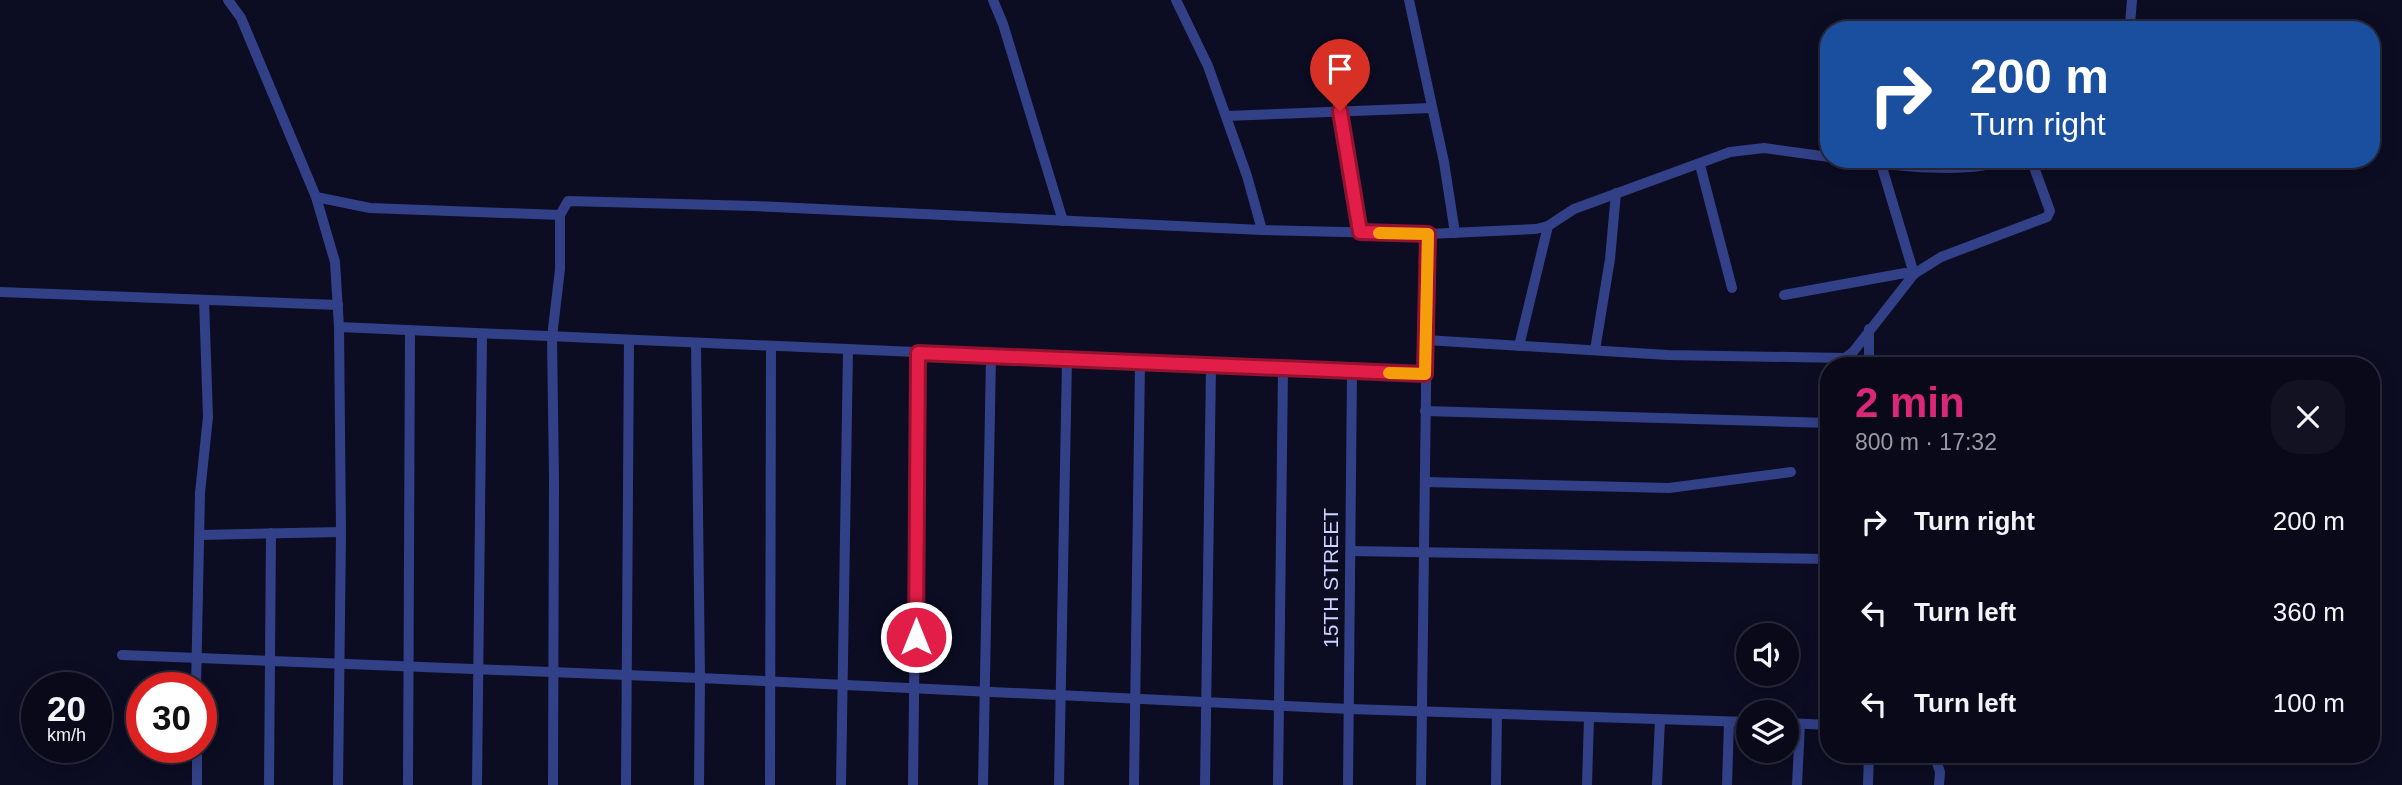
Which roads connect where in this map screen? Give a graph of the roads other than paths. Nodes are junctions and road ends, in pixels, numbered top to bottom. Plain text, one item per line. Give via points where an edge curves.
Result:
1 (228, 0) edge
2 (993, 0) edge
3 (1176, 0) edge
4 (1409, 0) edge
5 (2132, 0) edge
6 (2130, 21) edge
7 (1432, 108) junction
8 (1340, 111) junction
9 (1226, 116) junction
10 (1820, 156) edge
11 (1700, 165) junction
12 (1882, 168) edge
13 (2034, 168) edge
14 (1616, 193) junction
15 (316, 197) junction
16 (560, 215) junction
17 (1063, 220) junction
18 (1548, 226) junction
19 (1262, 230) junction
20 (1360, 232) junction
21 (1455, 233) junction
22 (1428, 234) junction
23 (1914, 274) junction
24 (1732, 288) dead end
25 (0, 292) edge
26 (1784, 295) dead end
27 (204, 300) junction
28 (338, 305) junction
29 (340, 327) junction
30 (1869, 328) junction
31 (410, 330) junction
32 (482, 334) junction
33 (552, 337) junction
34 (629, 340) junction
35 (1426, 340) junction
36 (696, 343) junction
37 (771, 346) junction
38 (1519, 346) junction
39 (848, 350) junction
40 (1595, 350) junction
41 (918, 353) junction
42 (991, 356) junction
43 (1846, 357) edge
44 (1869, 357) edge
45 (1820, 358) edge
46 (1067, 359) junction
47 (1140, 363) junction
48 (1211, 366) junction
49 (1283, 369) junction
50 (1352, 372) junction
51 (1425, 374) junction
52 (1425, 411) junction
53 (1820, 423) edge
54 (1791, 472) dead end
55 (1425, 482) junction
56 (341, 532) junction
57 (271, 533) junction
58 (201, 535) junction
59 (1351, 551) junction
60 (1423, 554) junction
61 (1820, 559) edge
62 (122, 655) dead end
63 (196, 658) junction
64 (270, 662) junction
65 (339, 663) junction
66 (408, 667) junction
67 (478, 670) junction
68 (196, 672) edge
69 (553, 673) junction
70 (626, 677) junction
71 (700, 678) junction
72 (771, 682) junction
73 (842, 685) junction
74 (915, 689) junction
75 (985, 692) junction
76 (1061, 695) junction
77 (1135, 699) junction
78 (1207, 702) junction
79 (1279, 706) junction
80 (1350, 709) junction
81 (1422, 712) junction
82 (1497, 715) junction
83 (1590, 717) junction
84 (1660, 720) junction
85 (1729, 722) junction
86 (1736, 722) edge
87 (1800, 724) joint
88 (1820, 725) edge
89 (197, 763) edge
90 (1869, 763) edge
91 (1937, 763) edge
92 (197, 785) edge
93 (269, 785) edge
94 (338, 785) edge
95 (408, 785) edge
96 (477, 785) edge
97 (553, 785) edge
98 (626, 785) edge
99 (699, 785) edge
100 (770, 785) edge
101 (841, 785) edge
102 (914, 785) edge
103 (984, 785) edge
104 (1059, 785) edge
105 (1134, 785) edge
106 (1205, 785) edge
107 (1278, 785) edge
108 (1349, 785) edge
109 (1420, 785) edge
110 (1496, 785) edge
111 (1587, 785) edge
112 (1657, 785) edge
113 (1727, 785) edge
114 (1797, 785) edge
115 (1868, 785) edge
116 (1939, 785) edge

1 - 15 street via 240,18
2 - 17 street
3 - 9 street
4 - 7 street
5 - 6 street
7 - 8 street
7 - 21 street
8 - 9 street
8 - 20 street
9 - 19 street
10 - 11 street via 1764,148 1730,152
11 - 14 street
11 - 24 street
12 - 23 street
13 - 23 street via 2050,211 2047,217 1941,257
14 - 18 street via 1574,209
14 - 40 street
15 - 16 street via 370,208
15 - 28 street via 335,262
16 - 17 street via 568,201
16 - 33 street via 560,269
17 - 19 street
18 - 21 street
18 - 38 street
19 - 20 street
20 - 22 street
21 - 22 street
22 - 35 street
23 - 26 street
23 - 30 street
25 - 27 street
27 - 28 street
27 - 58 street via 208,417
28 - 29 street
29 - 31 street
29 - 56 street
30 - 43 street
30 - 44 street
31 - 32 street
31 - 66 street
32 - 33 street
32 - 67 street
33 - 34 street
33 - 69 street
34 - 36 street
34 - 70 street
35 - 38 street
35 - 51 street
36 - 37 street
36 - 71 street
37 - 39 street
37 - 72 street
38 - 40 street
39 - 41 street
39 - 73 street
40 - 45 street
41 - 42 street
41 - 74 street
42 - 46 street
42 - 75 street
46 - 47 street
46 - 76 street
47 - 48 street
47 - 77 street
48 - 49 street
48 - 78 street
49 - 50 street
49 - 79 street
50 - 51 street
50 - 59 street, 15TH STREET
51 - 52 street
52 - 53 street
52 - 55 street
54 - 55 street via 1669,488
55 - 60 street
56 - 57 street
56 - 65 street
57 - 58 street
57 - 64 street
58 - 63 street
59 - 60 street
59 - 80 street, 15TH STREET
60 - 61 street
60 - 81 street
62 - 63 street
63 - 64 street
63 - 68 street
64 - 65 street
64 - 93 street
65 - 66 street
65 - 94 street
66 - 67 street
66 - 95 street
67 - 69 street
67 - 96 street
69 - 70 street
69 - 97 street
70 - 71 street
70 - 98 street
71 - 72 street
71 - 99 street
72 - 73 street
72 - 100 street
73 - 74 street
73 - 101 street
74 - 75 street
74 - 102 street
75 - 76 street
75 - 103 street
76 - 77 street
76 - 104 street
77 - 78 street
77 - 105 street
78 - 79 street
78 - 106 street
79 - 80 street
79 - 107 street
80 - 81 street
80 - 108 street, 15TH STREET
81 - 82 street
81 - 109 street
82 - 83 street
82 - 110 street
83 - 84 street
83 - 111 street
84 - 85 street
84 - 112 street
85 - 86 street
85 - 113 street
87 - 88 street
87 - 114 street
89 - 92 street
90 - 115 street
91 - 116 street

